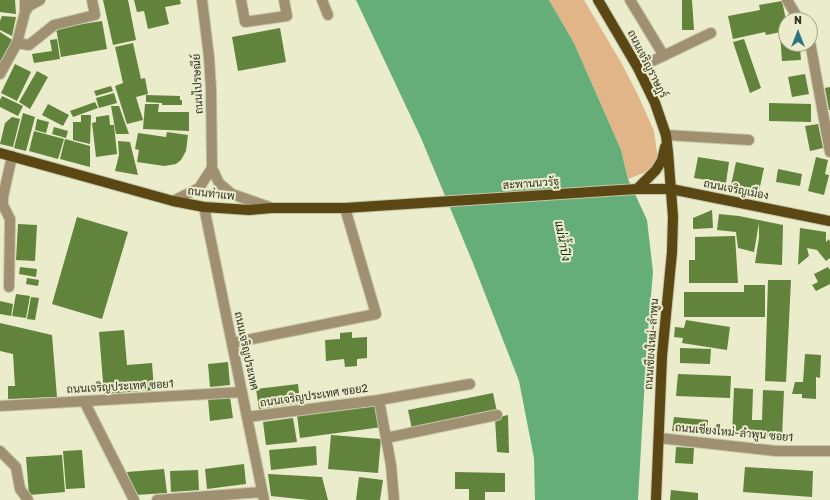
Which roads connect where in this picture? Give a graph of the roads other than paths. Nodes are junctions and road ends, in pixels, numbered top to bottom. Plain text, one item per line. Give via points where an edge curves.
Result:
1 (92, 0) edge
2 (204, 0) edge
3 (241, 0) edge
4 (284, 0) edge
5 (322, 0) edge
6 (598, 0) edge
7 (630, 0) edge
8 (787, 0) edge
9 (31, 1) edge
10 (794, 12) edge
11 (328, 15) dead end
12 (711, 33) dead end
13 (17, 43) junction
14 (812, 52) edge
15 (664, 56) junction
16 (638, 68) junction
17 (0, 74) edge
18 (827, 117) edge
19 (666, 135) junction
20 (749, 140) dead end
21 (830, 152) edge
22 (0, 153) edge
23 (12, 156) junction
24 (212, 168) junction
25 (637, 189) junction
26 (671, 189) junction
27 (173, 201) junction
28 (426, 202) joint
29 (204, 207) junction
30 (272, 208) junction
31 (345, 208) junction
32 (830, 221) edge
33 (9, 287) dead end
34 (232, 343) junction
35 (470, 384) dead end
36 (242, 392) junction
37 (379, 400) junction
38 (84, 401) junction
39 (0, 406) edge
40 (497, 415) dead end
41 (247, 417) junction
42 (386, 438) junction
43 (659, 438) junction
44 (0, 451) edge
45 (830, 451) edge
46 (263, 496) edge
47 (28, 500) edge
48 (134, 500) edge
49 (157, 500) edge
50 (394, 500) edge
51 (656, 500) edge

1 - 13 street via 95,15 54,25 29,45
2 - 24 street, ถนนไปรษณีย์ via 211,89
3 - 4 street via 245,22 287,16
5 - 11 street
6 - 16 main road, ถนนเจริญราษฎร์
7 - 15 street
8 - 10 street
9 - 13 street via 25,12
12 - 15 street
13 - 17 street
14 - 18 street
15 - 16 street
16 - 19 main road, ถนนเจริญราษฎร์
18 - 21 street
19 - 20 street
19 - 25 main road via 662,160
19 - 26 main road, ถนนเจริญราษฎร์
22 - 23 main road, ถนนท่าแพ
23 - 27 main road, ถนนท่าแพ
23 - 33 street via 3,197 3,205 10,219
24 - 27 street via 199,188
24 - 30 street, ถนนไปรษณีย์ via 219,183 232,194
25 - 26 main road, ถนนเจริญเมือง
25 - 28 main road, สะพานนวรัฐ
26 - 32 main road, ถนนเจริญเมือง
26 - 43 main road, ถนนเชียงใหม่-ลำพูน via 672,252 662,356
27 - 29 main road, ถนนท่าแพ
28 - 31 main road, ถนนท่าแพ
29 - 30 main road, ถนนท่าแพ via 249,210
29 - 34 street, ถนนเจริญประเทศ
30 - 31 main road, ถนนท่าแพ
31 - 34 street via 376,314
34 - 36 street, ถนนเจริญประเทศ
35 - 37 street
36 - 38 street, ถนนเจริญประเทศ ซอย1
36 - 41 street, ถนนเจริญประเทศ
37 - 41 street, ถนนเจริญประเทศ ซอย2
37 - 42 street, ถนนเจริญประเทศ ซอย2
38 - 39 street, ถนนเจริญประเทศ ซอย1
38 - 48 street
40 - 42 street
41 - 46 street, ถนนเจริญประเทศ
42 - 50 street, ถนนเจริญประเทศ ซอย2
43 - 45 street, ถนนเชียงใหม่-ลำพูน ซอย1 via 776,451
43 - 51 main road, ถนนเชียงใหม่-ลำพูน
44 - 47 street via 16,467 20,489
46 - 49 street

